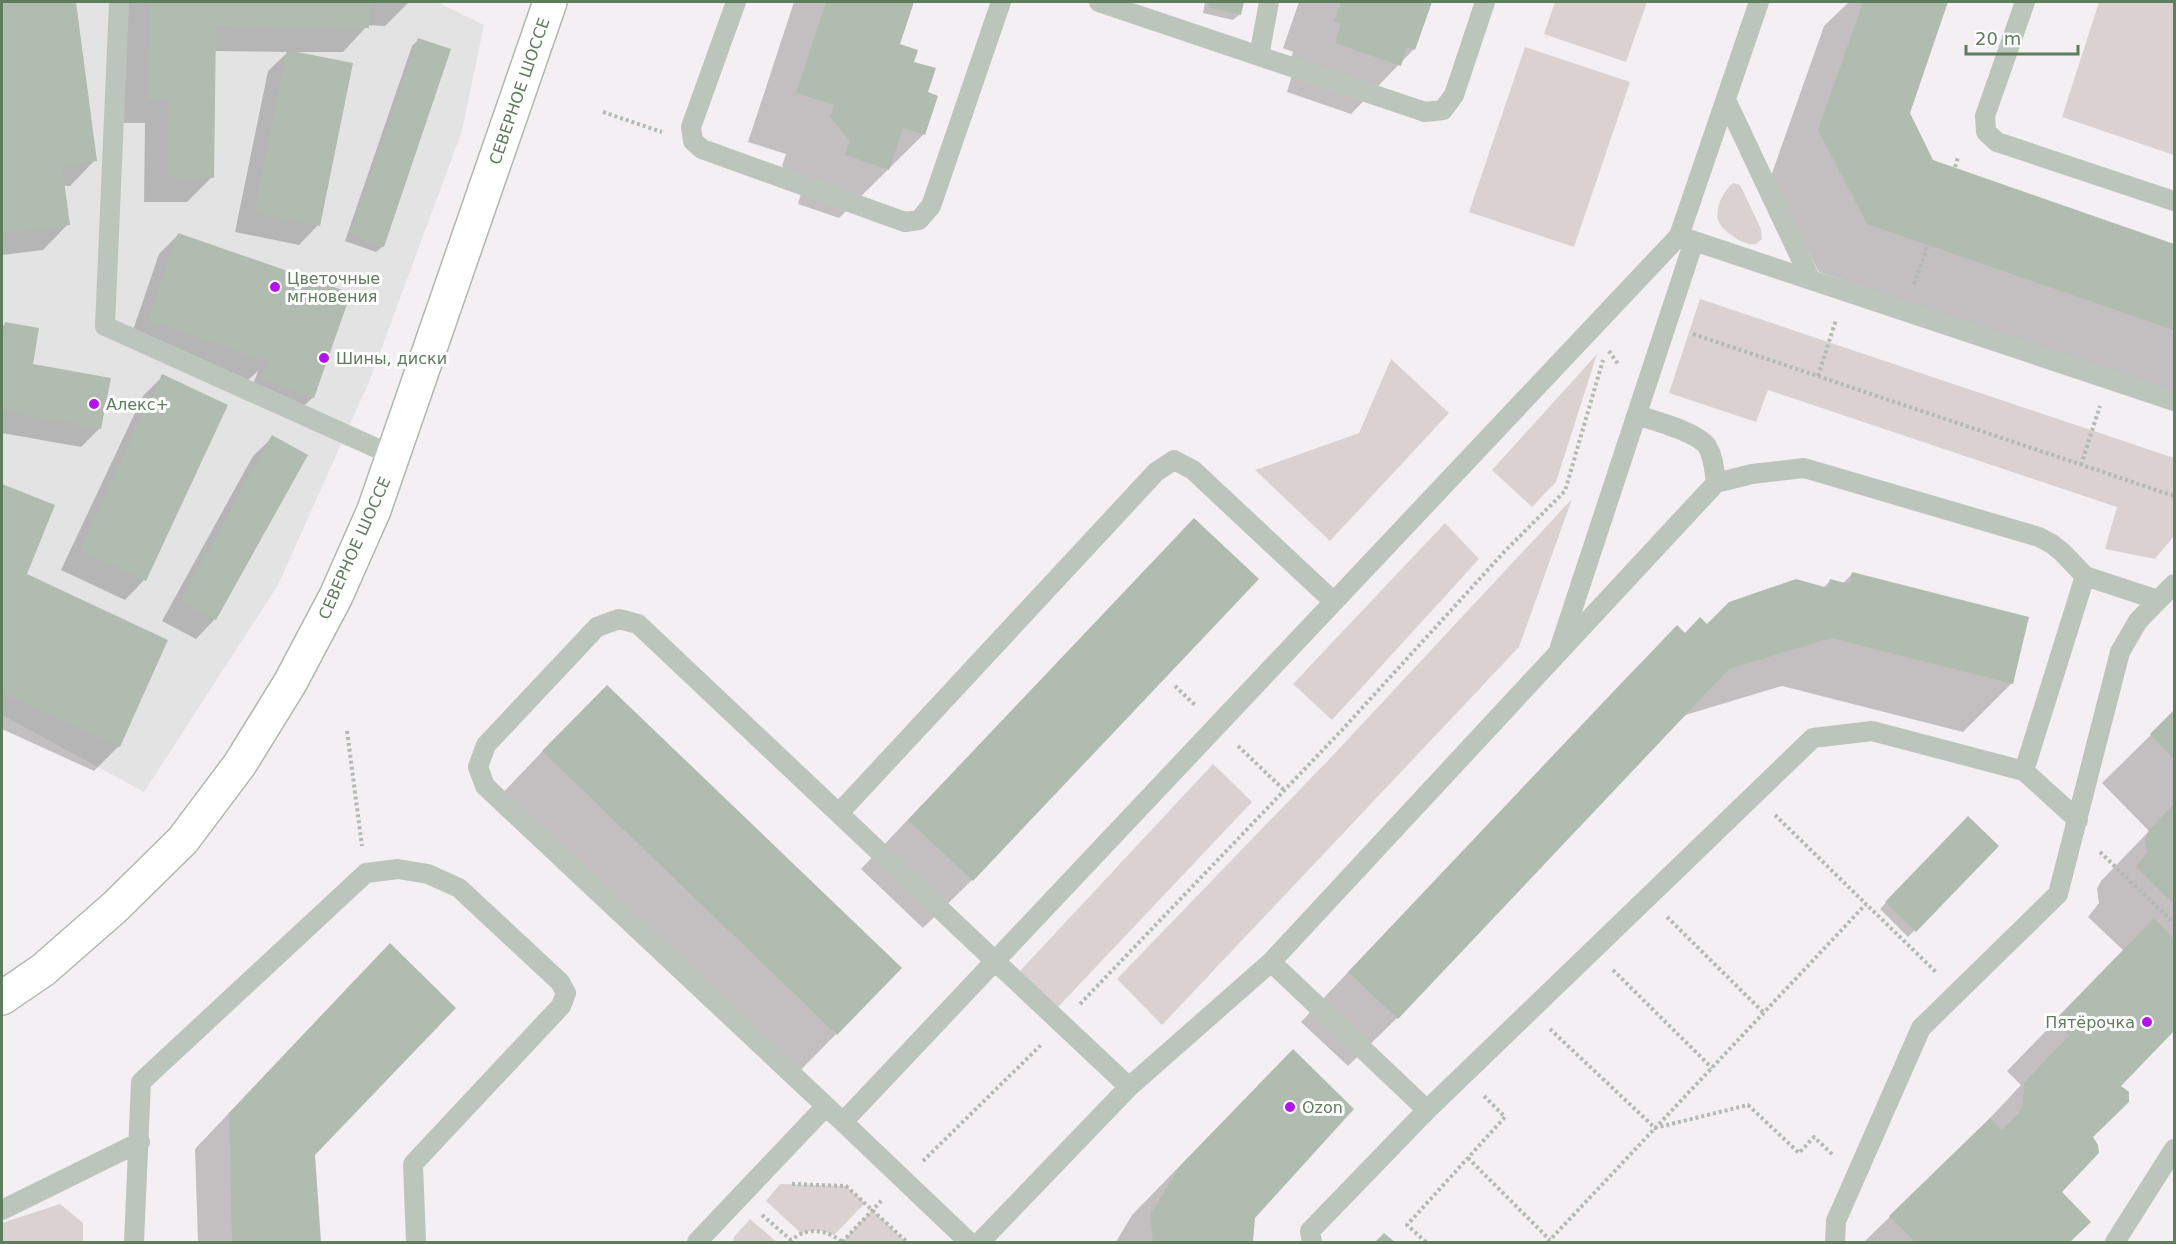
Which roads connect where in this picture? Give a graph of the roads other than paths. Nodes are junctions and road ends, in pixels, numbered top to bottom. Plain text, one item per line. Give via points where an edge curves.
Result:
1 (119, 2) edge
2 (550, 2) edge
3 (736, 2) edge
4 (1001, 2) edge
5 (1099, 2) edge
6 (1269, 2) edge
7 (1485, 2) edge
8 (1759, 2) edge
9 (2025, 2) edge
10 (1259, 56) junction
11 (1726, 100) junction
12 (2175, 201) edge
13 (1687, 238) junction
14 (1811, 280) junction
15 (2175, 401) edge
16 (1636, 415) junction
17 (394, 456) junction
18 (1716, 483) junction
19 (2085, 576) junction
20 (2175, 584) edge
21 (2158, 600) junction
22 (1334, 602) junction
23 (1559, 652) junction
24 (2024, 771) junction
25 (839, 813) junction
26 (2077, 824) junction
27 (995, 961) junction
28 (1271, 962) junction
29 (2, 998) edge
30 (1129, 1087) junction
31 (826, 1106) junction
32 (1427, 1110) junction
33 (843, 1122) junction
34 (140, 1142) junction
35 (2175, 1149) edge
36 (2, 1210) edge
37 (134, 1242) edge
38 (416, 1242) edge
39 (697, 1242) edge
40 (969, 1242) edge
41 (980, 1242) edge
42 (1312, 1242) edge
43 (1835, 1242) edge
44 (2115, 1242) edge

1 - 17 lane via 105,326
2 - 17 main road, СЕВЕРНОЕ ШОССЕ
3 - 4 lane via 691,127 693,141 702,148 905,222 919,220 931,206
5 - 10 lane
6 - 10 lane
7 - 10 lane via 1454,95 1443,110 1425,112
8 - 11 lane
9 - 12 lane via 1985,116 1986,132 1997,141
11 - 13 lane
11 - 14 lane
13 - 14 lane
13 - 16 lane
13 - 22 lane
14 - 15 lane
16 - 18 lane via 1706,444 1713,459
16 - 23 lane
17 - 29 main road, СЕВЕРНОЕ ШОССЕ via 336,596 290,683 240,764 183,840 124,899 43,970
18 - 19 lane via 1804,468 2039,537 2062,552
18 - 23 lane
19 - 21 lane
19 - 24 lane
20 - 21 lane
21 - 26 lane via 2138,621 2120,652
22 - 25 lane via 1193,470 1174,460 1156,472
22 - 27 lane
23 - 28 lane
24 - 26 lane
24 - 32 lane via 1872,731 1813,738
25 - 27 lane
25 - 31 lane via 638,624 619,619 597,627 486,745 478,767 485,786
26 - 43 lane via 2058,894 1922,1028 1836,1221
27 - 30 lane
27 - 33 lane
28 - 30 lane
28 - 32 lane
30 - 41 lane
31 - 33 lane
31 - 39 lane
32 - 42 lane via 1311,1231
33 - 40 lane
34 - 36 lane
34 - 37 lane
34 - 38 lane via 141,1082 366,873 398,869 428,874 459,888 560,982 566,993 561,1006 413,1164
35 - 44 lane

